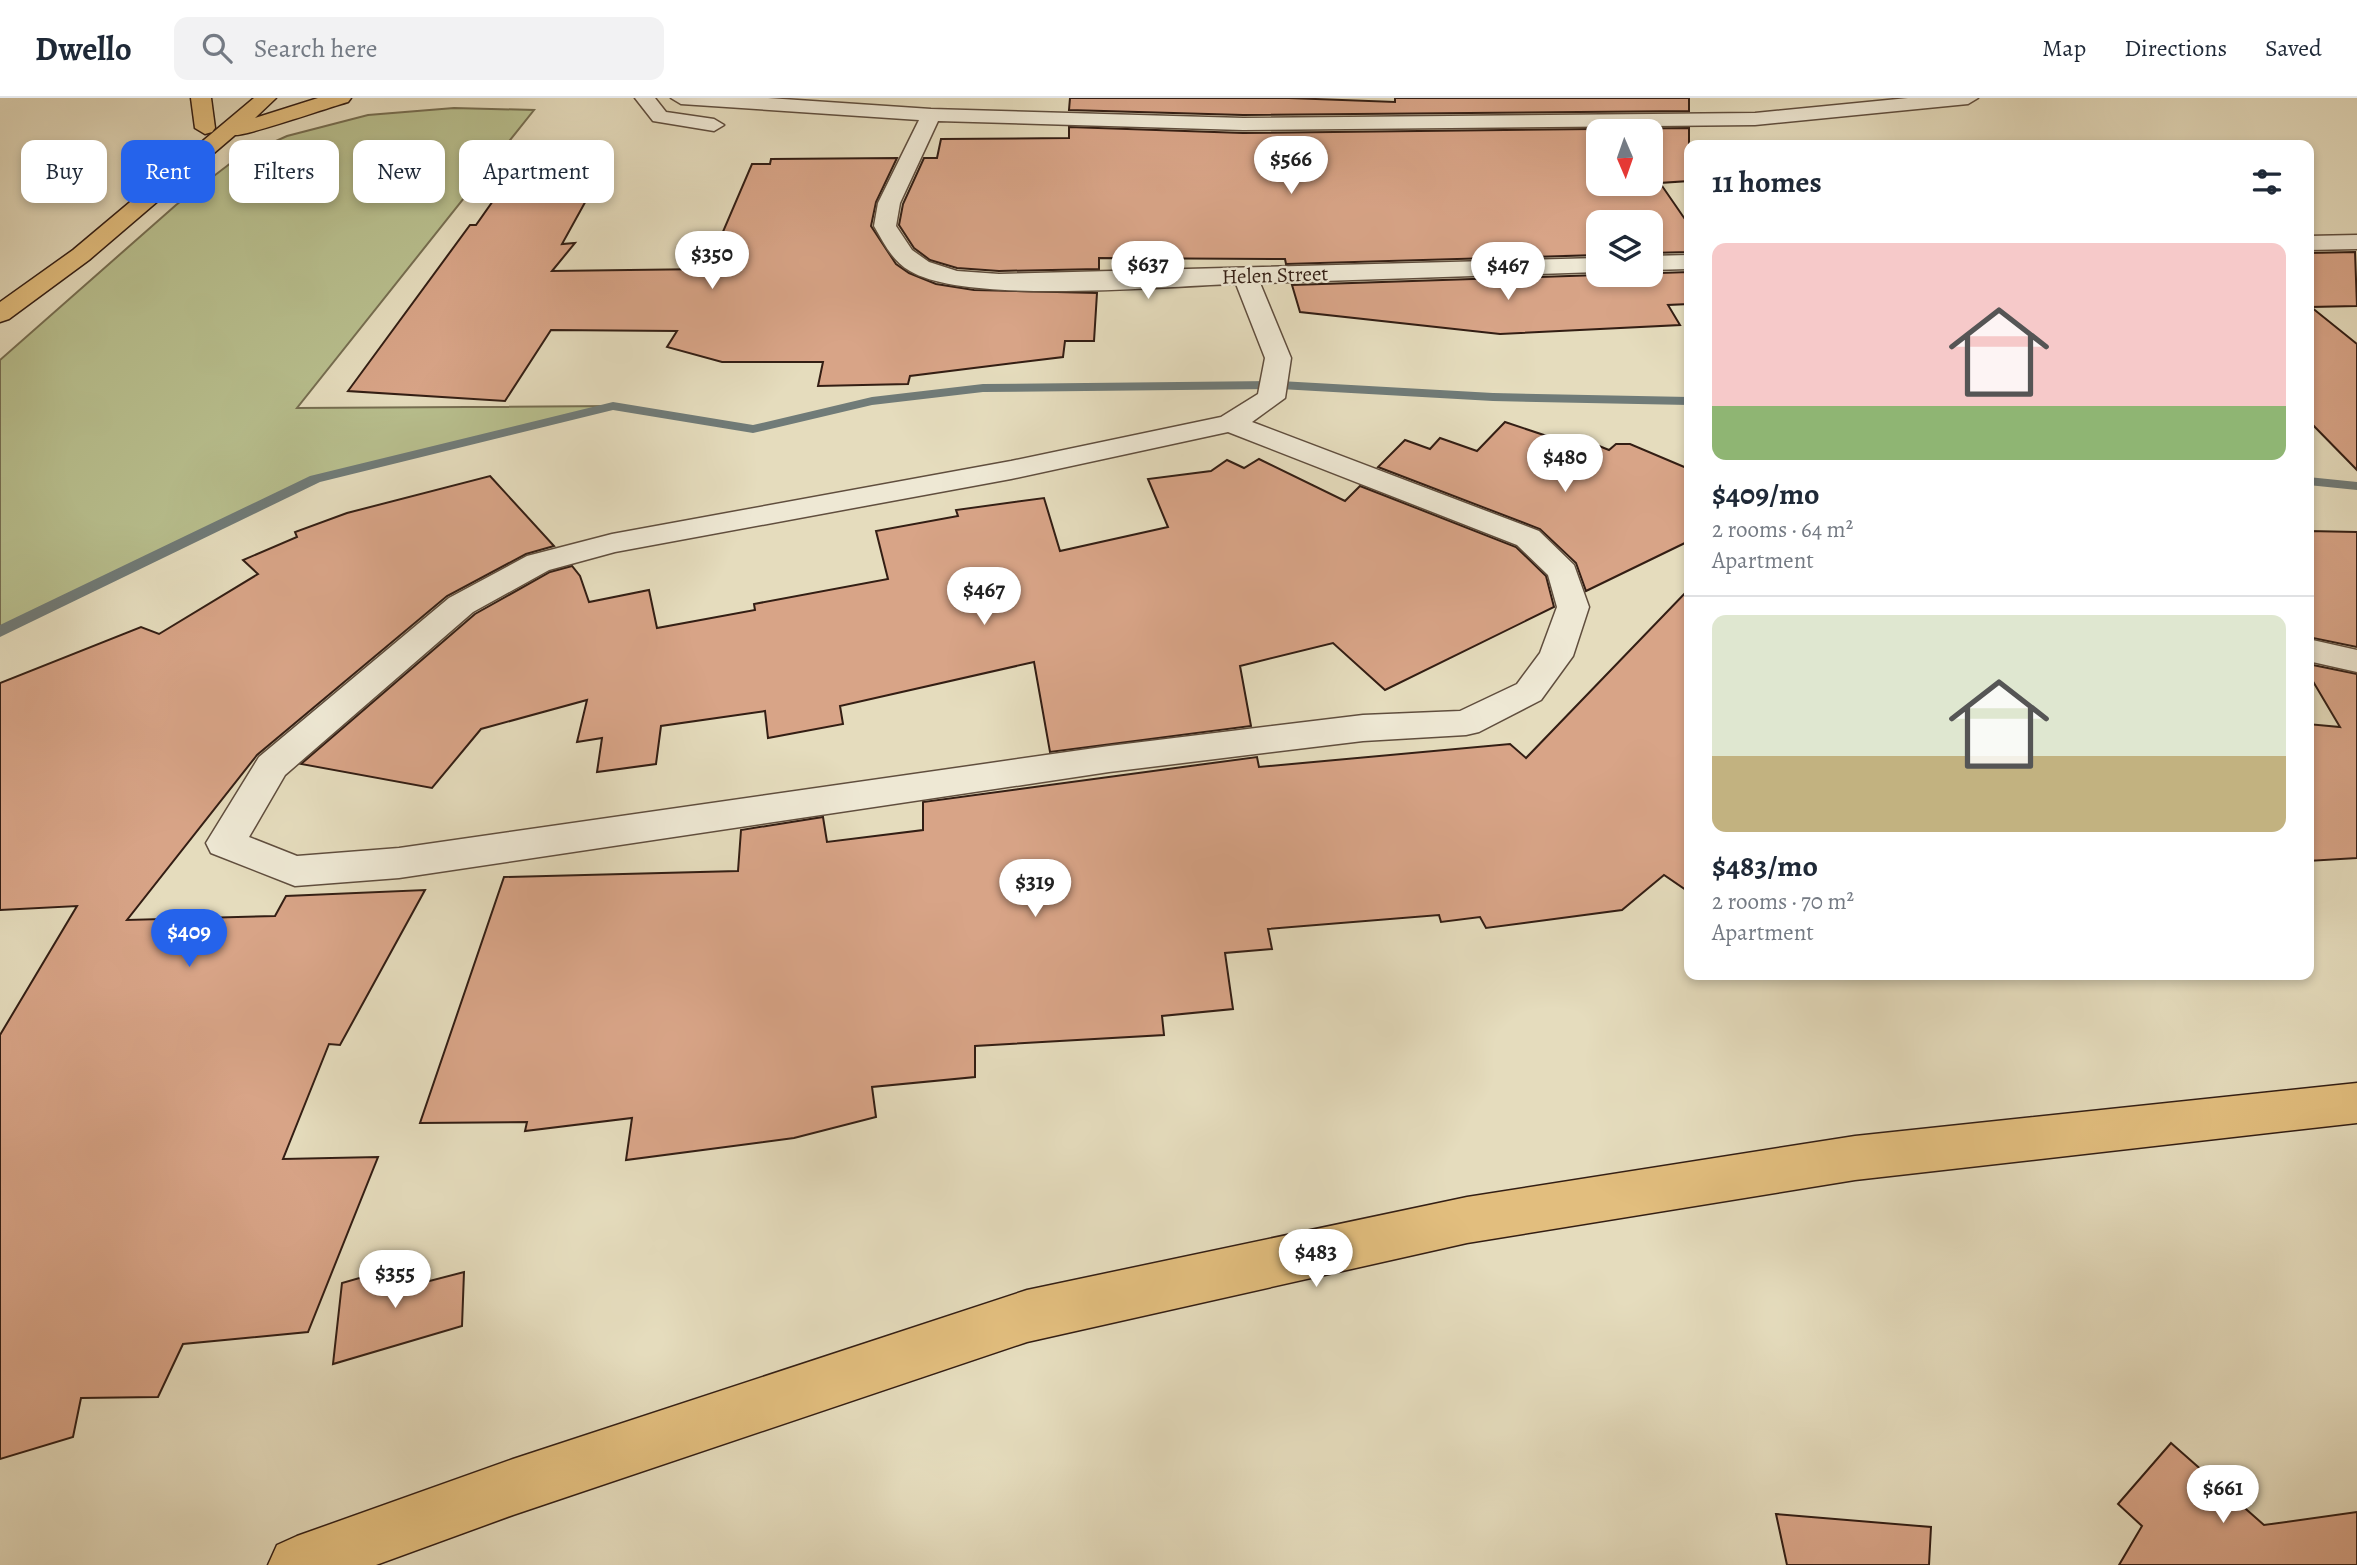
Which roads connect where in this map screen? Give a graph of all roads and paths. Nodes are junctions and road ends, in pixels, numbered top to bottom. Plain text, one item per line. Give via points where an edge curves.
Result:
1 (201, 98) edge
2 (242, 98) edge
3 (266, 98) edge
4 (341, 98) edge
5 (645, 98) edge
6 (681, 98) edge
7 (1741, 98) edge
8 (1968, 98) edge
9 (1208, 105) dead end
10 (897, 113) junction
11 (932, 114) junction
12 (1755, 119) junction
13 (1243, 124) junction
14 (734, 126) dead end
15 (826, 128) dead end
16 (210, 135) junction
17 (2357, 242) edge
18 (2314, 243) edge
19 (1684, 262) edge
20 (1663, 263) edge
21 (1586, 265) edge
22 (1245, 275) junction
23 (0, 314) edge
24 (1230, 423) junction
25 (2314, 651) edge
26 (2357, 662) edge
27 (2357, 1103) edge
28 (297, 1565) edge

1 - 16 main road
2 - 16 main road
3 - 16 main road
4 - 16 main road
5 - 14 street via 660,117
6 - 10 street
7 - 12 street
8 - 12 street
9 - 13 street
10 - 11 street
10 - 15 street
11 - 13 street
11 - 22 street, Helen Street via 889,203 886,226 907,258 926,270 967,279 1055,282
12 - 13 street
16 - 23 main road via 66,268
17 - 18 street
19 - 20 street
21 - 22 street, Helen Street
22 - 24 street via 1278,358 1271,398
24 - 24 street via 1011,470 612,543 538,564 461,605 272,766 225,843 295,871 399,863 1110,759 1363,728 1466,723 1529,692 1556,656 1573,607 1563,572 1528,538
25 - 26 street
27 - 28 main road via 1855,1158 1467,1220 1027,1316 526,1482

